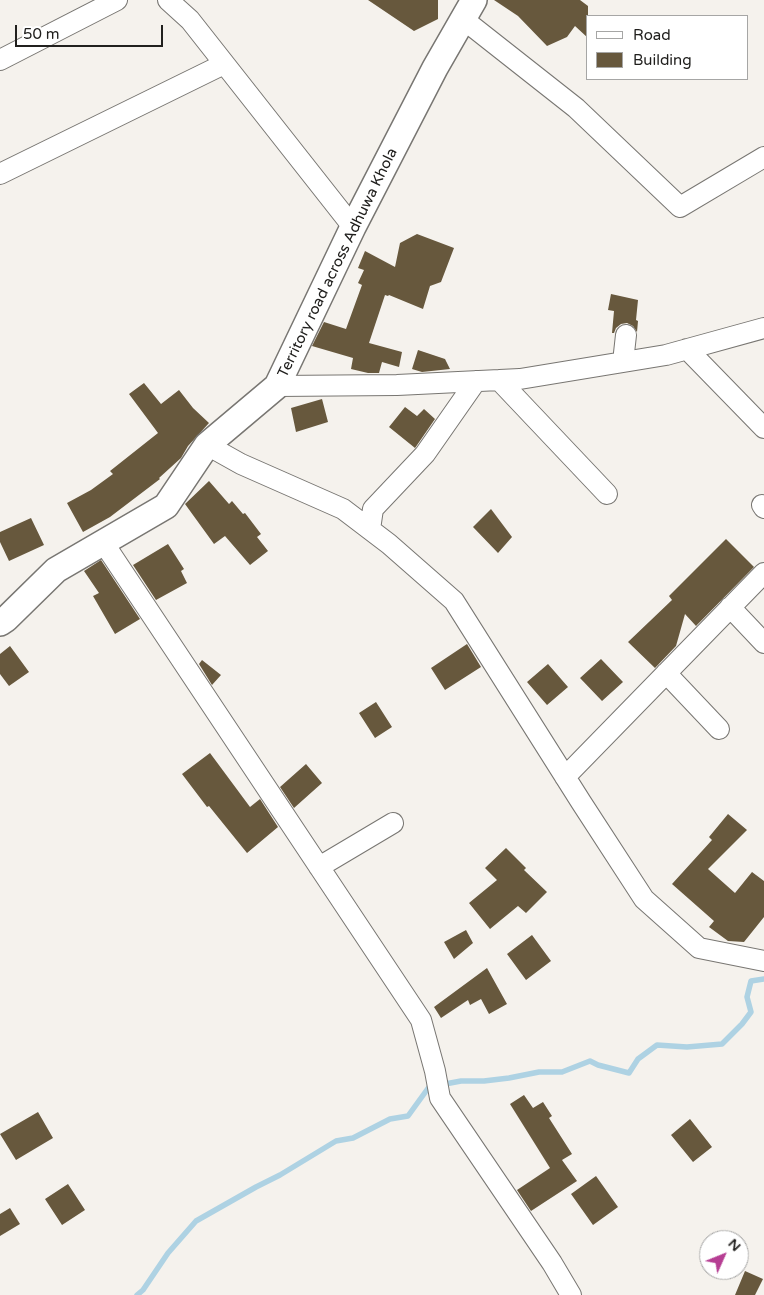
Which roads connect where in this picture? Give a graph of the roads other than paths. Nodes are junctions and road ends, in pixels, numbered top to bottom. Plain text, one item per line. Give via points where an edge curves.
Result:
1 (117, 0) edge
2 (168, 0) edge
3 (468, 10) edge
4 (0, 60) edge
5 (224, 64) junction
6 (764, 157) edge
7 (0, 174) edge
8 (353, 227) junction
9 (764, 328) edge
10 (626, 335) dead end
11 (688, 349) junction
12 (623, 362) junction
13 (499, 380) junction
14 (476, 381) junction
15 (277, 386) junction
16 (764, 428) edge
17 (207, 445) junction
18 (607, 494) dead end
19 (370, 529) junction
20 (103, 542) junction
21 (764, 573) edge
22 (730, 607) junction
23 (2, 618) edge
24 (764, 643) edge
25 (666, 673) junction
26 (719, 729) dead end
27 (565, 777) junction
28 (393, 823) dead end
29 (319, 867) junction
30 (764, 961) edge
31 (571, 1295) edge

1 - 4 street
2 - 5 street via 190,20
3 - 6 street via 680,207
3 - 8 street, Territory road across Adhuwa Khola
5 - 7 street
5 - 8 street
8 - 15 street, Territory road across Adhuwa Khola
9 - 11 street
10 - 12 street
11 - 12 street
11 - 16 street
12 - 13 street
13 - 14 street
13 - 18 street
14 - 15 street
14 - 19 street via 425,454 373,509
15 - 17 street, Territory road across Adhuwa Khola
17 - 19 street via 241,464 344,509
17 - 20 street, Territory road across Adhuwa Khola via 166,506
19 - 27 street via 454,601
20 - 23 street, Territory road across Adhuwa Khola via 56,570
20 - 29 street
21 - 22 street
22 - 24 street
22 - 25 street
25 - 26 street
25 - 27 street
27 - 30 street via 644,899 699,948
28 - 29 street
29 - 31 street via 421,1020 440,1098

